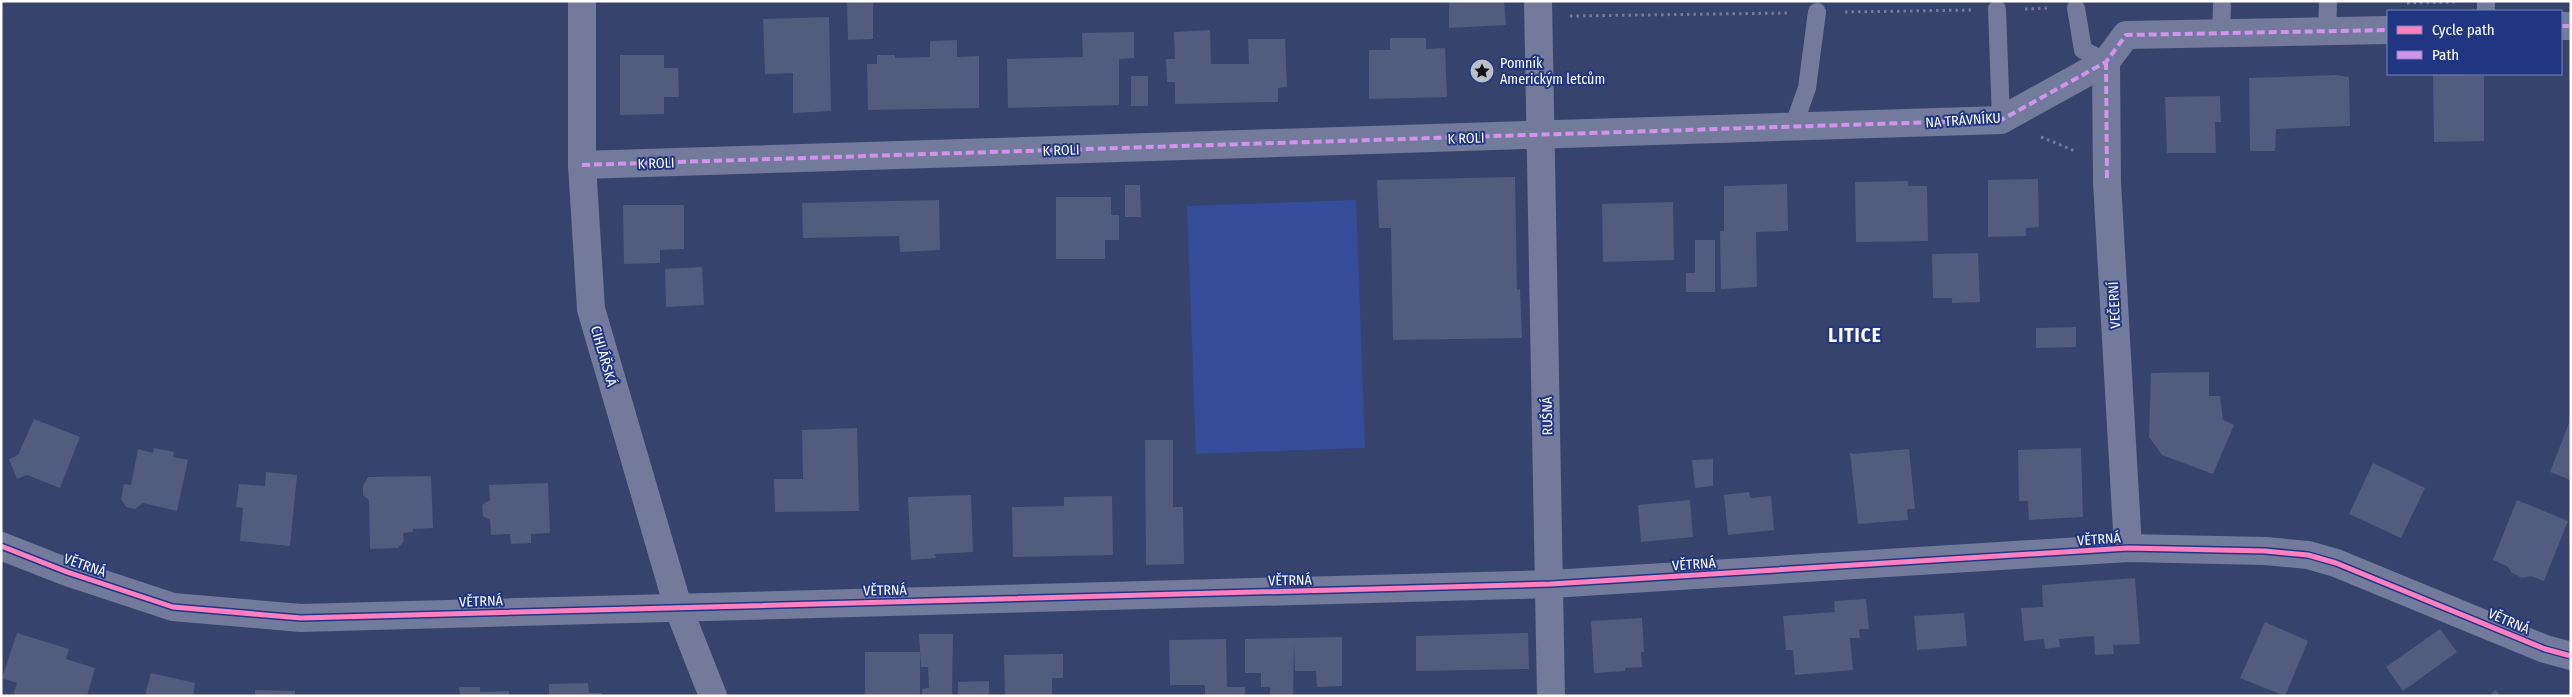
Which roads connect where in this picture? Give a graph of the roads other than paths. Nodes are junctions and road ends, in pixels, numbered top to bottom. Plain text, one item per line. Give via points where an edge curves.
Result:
1 (582, 1) edge
2 (1538, 1) edge
3 (2222, 6) dead end
4 (2076, 8) dead end
5 (1997, 9) dead end
6 (1817, 12) dead end
7 (2387, 30) edge
8 (2221, 33) junction
9 (2106, 62) junction
10 (2001, 120) junction
11 (1793, 127) junction
12 (1540, 136) junction
13 (582, 165) junction
14 (1, 546) edge
15 (2128, 548) junction
16 (1551, 584) junction
17 (678, 607) junction
18 (2571, 656) edge
19 (713, 696) edge
20 (1551, 696) edge

1 - 13 street, CIHLÁŘSKÁ
2 - 12 street, RUŠNÁ
3 - 8 lane
4 - 9 lane via 2083,50
5 - 10 lane
6 - 11 lane via 1807,88
7 - 8 street, NA TRÁVNÍKU via 2328,18
8 - 9 street, NA TRÁVNÍKU via 2126,35
9 - 10 street, NA TRÁVNÍKU
9 - 15 street, VEČERNÍ via 2107,164
10 - 11 street, NA TRÁVNÍKU
11 - 12 street, NA TRÁVNÍKU
12 - 13 street, K ROLI
12 - 16 street, RUŠNÁ
13 - 17 street, CIHLÁŘSKÁ via 590,309
14 - 17 street, VĚTRNÁ via 173,607 301,618
15 - 16 street, VĚTRNÁ
15 - 18 street, VĚTRNÁ via 2265,550 2308,555 2365,574
16 - 17 street, VĚTRNÁ
16 - 20 street, RUŠNÁ
17 - 19 street, CIHLÁŘSKÁ

